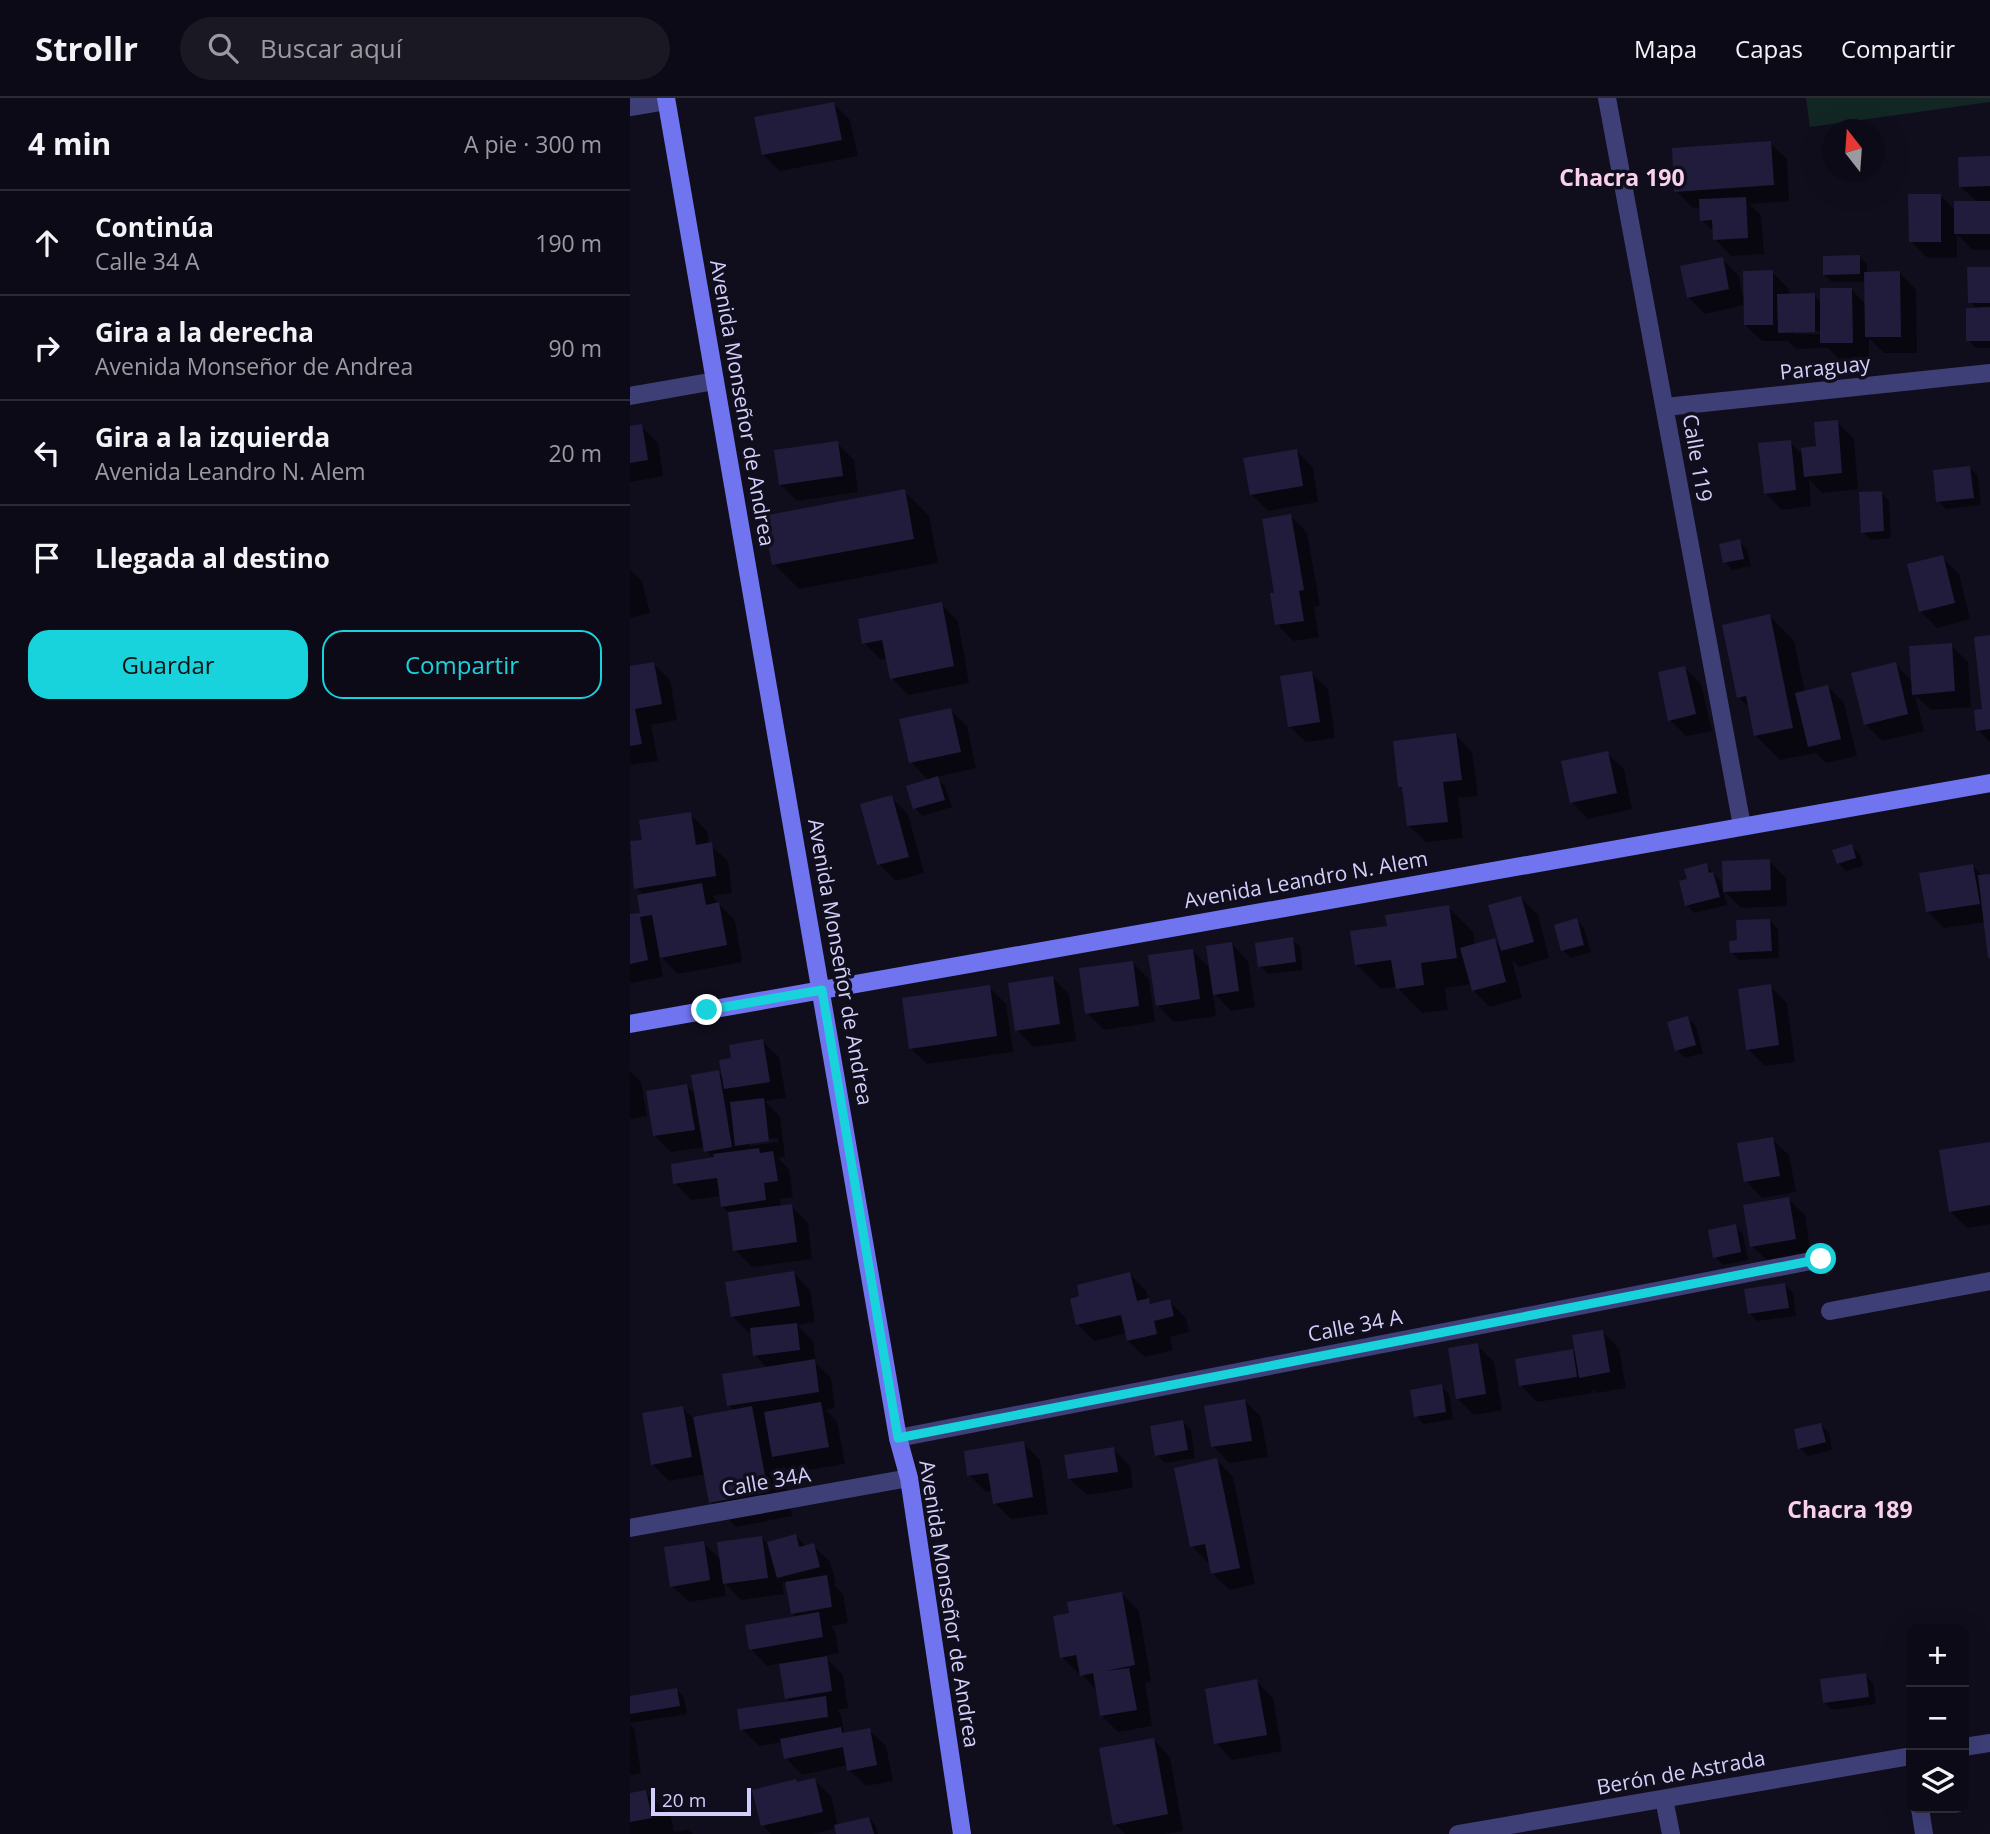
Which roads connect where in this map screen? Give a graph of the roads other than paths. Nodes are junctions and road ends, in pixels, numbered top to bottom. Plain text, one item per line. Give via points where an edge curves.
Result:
1 (1607, 98) edge
2 (666, 99) edge
3 (630, 107) edge
4 (1990, 373) edge
5 (716, 381) junction
6 (630, 396) edge
7 (1665, 407) junction
8 (1990, 783) edge
9 (1742, 826) junction
10 (822, 990) junction
11 (630, 1024) edge
12 (1821, 1259) dead end
13 (1990, 1281) edge
14 (1830, 1311) dead end
15 (898, 1438) junction
16 (909, 1478) junction
17 (630, 1528) edge
18 (1990, 1743) edge
19 (1969, 1746) edge
20 (1906, 1757) edge
21 (1664, 1799) junction
22 (1921, 1813) edge
23 (962, 1834) edge
24 (1458, 1834) edge
25 (1671, 1834) edge
26 (1924, 1834) edge

1 - 7 street, Calle 119
2 - 3 street
2 - 5 main road, Avenida Monseñor de Andrea
4 - 7 street, Paraguay
5 - 6 street
5 - 10 main road, Avenida Monseñor de Andrea
7 - 9 street, Calle 119
8 - 9 main road, Avenida Leandro N. Alem
9 - 10 main road, Avenida Leandro N. Alem
10 - 11 main road, Avenida Leandro N. Alem
10 - 15 main road, Avenida Monseñor de Andrea
12 - 15 street, Calle 34 A
13 - 14 street
15 - 16 main road, Avenida Monseñor de Andrea
16 - 17 street, Calle 34A
16 - 23 main road, Avenida Monseñor de Andrea
18 - 19 street
20 - 21 street, Berón de Astrada
21 - 24 street, Berón de Astrada
21 - 25 street
22 - 26 street

